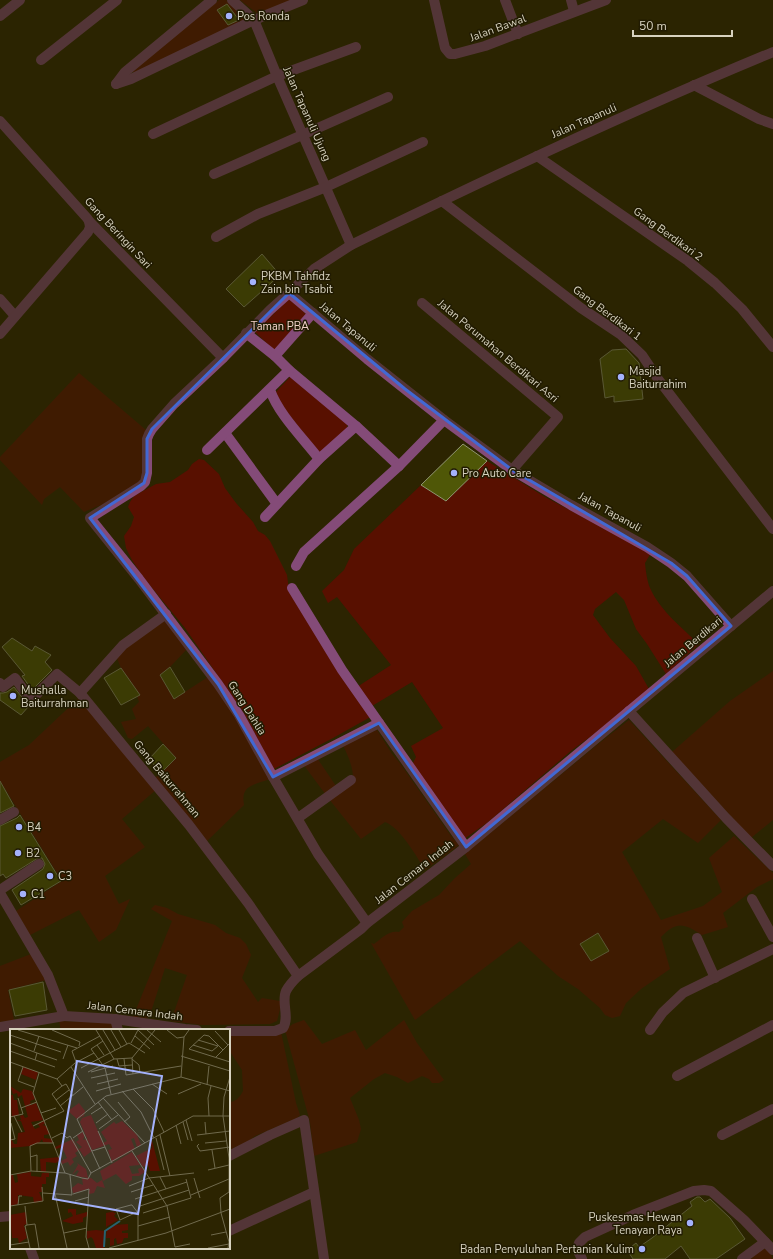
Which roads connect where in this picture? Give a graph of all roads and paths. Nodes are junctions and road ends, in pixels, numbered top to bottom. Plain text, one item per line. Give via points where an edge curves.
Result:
1 (20, 0) edge
2 (117, 0) edge
3 (212, 0) edge
4 (232, 0) edge
5 (302, 0) edge
6 (434, 0) edge
7 (505, 0) edge
8 (571, 0) edge
9 (606, 0) edge
10 (574, 11) junction
11 (0, 16) edge
12 (254, 20) junction
13 (518, 34) junction
14 (356, 47) dead end
15 (773, 52) edge
16 (41, 60) dead end
17 (277, 76) junction
18 (694, 85) junction
19 (388, 97) dead end
20 (0, 121) edge
21 (773, 124) edge
22 (152, 134) dead end
23 (304, 135) junction
24 (423, 142) dead end
25 (537, 156) junction
26 (214, 174) dead end
27 (326, 187) junction
28 (442, 201) junction
29 (89, 221) junction
30 (216, 237) dead end
31 (351, 245) junction
32 (289, 293) junction
33 (0, 299) edge
34 (422, 303) dead end
35 (313, 313) junction
36 (15, 316) junction
37 (246, 333) junction
38 (0, 334) edge
39 (773, 347) edge
40 (275, 356) junction
41 (223, 358) junction
42 (289, 370) junction
43 (270, 390) junction
44 (444, 420) junction
45 (356, 426) junction
46 (225, 433) junction
47 (207, 450) dead end
48 (320, 459) junction
49 (399, 466) junction
50 (512, 470) junction
51 (277, 504) junction
52 (265, 517) dead end
53 (773, 529) edge
54 (296, 566) dead end
55 (292, 588) dead end
56 (773, 591) edge
57 (166, 614) junction
58 (731, 626) junction
59 (0, 683) edge
60 (80, 693) junction
61 (629, 711) junction
62 (379, 723) junction
63 (273, 777) junction
64 (351, 780) dead end
65 (14, 812) dead end
66 (298, 818) junction
67 (0, 820) edge
68 (466, 846) junction
69 (40, 864) dead end
70 (773, 866) edge
71 (0, 890) edge
72 (0, 893) edge
73 (752, 899) dead end
74 (367, 924) junction
75 (773, 937) edge
76 (696, 938) dead end
77 (773, 948) edge
78 (298, 976) junction
79 (715, 978) junction
80 (64, 1016) junction
81 (115, 1018) junction
82 (773, 1025) edge
83 (0, 1027) edge
84 (118, 1029) edge
85 (185, 1029) edge
86 (650, 1030) dead end
87 (230, 1031) edge
88 (678, 1076) dead end
89 (773, 1109) edge
90 (722, 1135) dead end
91 (230, 1155) edge
92 (314, 1192) junction
93 (10, 1216) edge
94 (0, 1217) edge
95 (230, 1232) edge
96 (764, 1242) junction
97 (30, 1249) edge
98 (773, 1250) edge
99 (34, 1259) edge
100 (324, 1259) edge
101 (582, 1259) edge
102 (742, 1259) edge

1 - 11 street
2 - 16 street
3 - 12 street via 125,72 116,84
4 - 12 street, Jalan Tapanuli Ujung
5 - 12 street
6 - 13 street, Jalan Bawal via 443,42 450,54 459,54
7 - 13 street
8 - 10 street
9 - 10 street, Jalan Bawal
10 - 13 street, Jalan Bawal
12 - 17 street, Jalan Tapanuli Ujung
14 - 17 street
15 - 18 street, Jalan Tapanuli
17 - 22 street
17 - 23 street, Jalan Tapanuli Ujung
18 - 21 street
18 - 25 street, Jalan Tapanuli
19 - 23 street
20 - 29 street, Gang Beringin Sari
23 - 26 street
23 - 27 street, Jalan Tapanuli Ujung
24 - 27 street
25 - 28 street, Jalan Tapanuli
25 - 39 street, Gang Berdikari 2 via 688,261 742,309
27 - 30 street via 258,214
27 - 31 street, Jalan Tapanuli Ujung
28 - 31 street, Jalan Tapanuli
28 - 53 street, Gang Berdikari 1 via 581,308 620,334 642,355
29 - 36 street via 88,232
29 - 41 street, Gang Beringin Sari
31 - 32 street, Jalan Tapanuli via 314,269
32 - 35 street, Jalan Tapanuli
32 - 37 street
33 - 36 street
34 - 50 street, Jalan Perumahan Berdikari Asri via 558,417
35 - 40 street
35 - 44 street, Jalan Tapanuli
36 - 38 street
37 - 40 street
37 - 41 street
40 - 42 street
41 - 57 street, Gang Dahlia via 174,404 152,429 147,439 145,482 90,518
42 - 43 street
42 - 45 street
43 - 46 street
43 - 48 street via 283,414
44 - 49 street
44 - 50 street, Jalan Tapanuli
45 - 48 street
45 - 49 street
46 - 47 street
46 - 51 street
48 - 51 street
49 - 54 street via 306,551
50 - 58 street, Jalan Tapanuli via 671,563 687,576
51 - 52 street
55 - 62 street via 342,670
56 - 58 street, Jalan Berdikari
57 - 60 street via 123,645
57 - 63 street, Gang Dahlia via 239,715
58 - 61 street, Jalan Berdikari
59 - 60 street, Gang Baiturrahman via 3,687 15,678 31,700 57,674
60 - 78 street, Gang Baiturrahman via 189,825 248,903
61 - 68 street, Jalan Cemara Indah
61 - 70 street
62 - 63 street
62 - 68 street
63 - 66 street, Gang Dahlia
64 - 66 street
65 - 67 street
66 - 74 street, Gang Dahlia via 318,854
68 - 74 street, Jalan Cemara Indah
69 - 71 street
72 - 80 street via 48,975
73 - 75 street
74 - 78 street, Jalan Cemara Indah
76 - 79 street
77 - 79 street
78 - 87 street, Jalan Cemara Indah via 284,996 285,1023 282,1028 275,1031
79 - 86 street via 684,993 663,1012
80 - 81 street, Jalan Cemara Indah
80 - 83 street, Jalan Cemara Indah
81 - 84 street
81 - 85 street, Jalan Cemara Indah
82 - 88 street
89 - 90 street
91 - 92 street via 304,1120
92 - 95 street
92 - 100 street
93 - 94 street
96 - 98 street
96 - 101 street via 744,1220 711,1192 704,1190 633,1214 585,1237 577,1249
96 - 102 street
97 - 99 street

